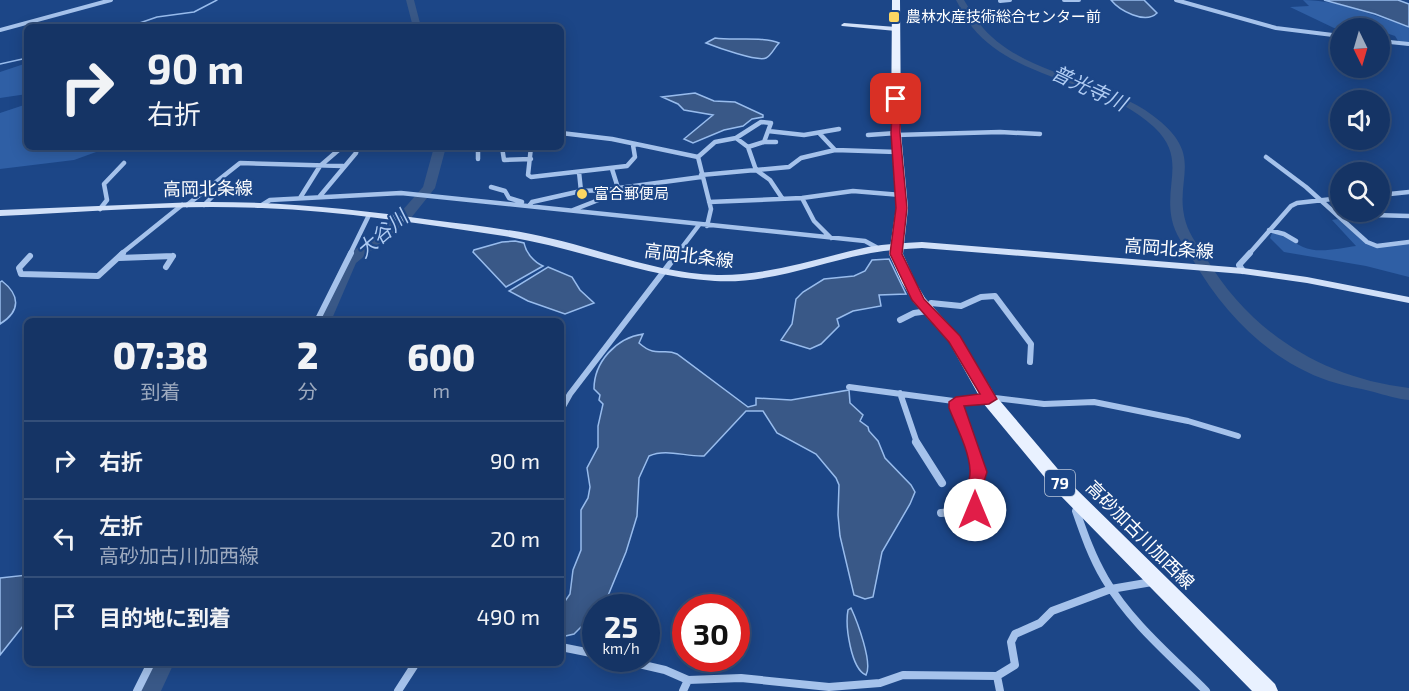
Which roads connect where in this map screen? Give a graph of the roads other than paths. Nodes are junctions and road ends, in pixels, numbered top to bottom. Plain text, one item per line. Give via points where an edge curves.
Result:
1 (111, 0) edge
2 (896, 0) edge
3 (1010, 0) edge
4 (1064, 0) edge
5 (1078, 0) edge
6 (1176, 0) edge
7 (1000, 1) edge
8 (844, 25) dead end
9 (896, 29) junction
10 (0, 30) edge
11 (1330, 35) edge
12 (1390, 41) edge
13 (1409, 44) edge
14 (839, 129) dead end
15 (768, 131) junction
16 (564, 133) edge
17 (820, 134) junction
18 (896, 134) junction
19 (1040, 134) dead end
20 (868, 135) dead end
21 (736, 138) junction
22 (764, 142) junction
23 (776, 142) dead end
24 (633, 146) junction
25 (748, 147) junction
26 (339, 150) edge
27 (357, 150) edge
28 (478, 150) edge
29 (502, 150) edge
30 (531, 150) edge
31 (835, 150) junction
32 (897, 152) junction
33 (698, 157) junction
34 (1266, 157) dead end
35 (478, 159) dead end
36 (531, 159) junction
37 (124, 162) dead end
38 (320, 166) junction
39 (343, 166) junction
40 (612, 169) junction
41 (758, 171) junction
42 (579, 172) junction
43 (701, 176) junction
44 (491, 187) dead end
45 (618, 188) junction
46 (233, 189) dead end
47 (604, 190) junction
48 (581, 191) junction
49 (1409, 192) edge
50 (1390, 194) edge
51 (901, 195) junction
52 (320, 196) junction
53 (300, 198) junction
54 (782, 198) junction
55 (802, 198) junction
56 (1321, 199) junction
57 (1330, 199) edge
58 (710, 202) junction
59 (531, 204) junction
60 (184, 205) junction
61 (204, 205) junction
62 (262, 205) junction
63 (1330, 207) edge
64 (100, 208) junction
65 (572, 210) junction
66 (0, 213) edge
67 (1390, 215) edge
68 (369, 216) junction
69 (1409, 216) edge
70 (1346, 222) edge
71 (699, 225) junction
72 (707, 226) junction
73 (1269, 230) junction
74 (831, 238) junction
75 (1296, 241) dead end
76 (1409, 242) edge
77 (896, 244) junction
78 (876, 247) junction
79 (30, 256) dead end
80 (118, 258) junction
81 (166, 267) dead end
82 (1244, 271) junction
83 (664, 272) junction
84 (1409, 300) edge
85 (928, 311) junction
86 (318, 318) edge
87 (900, 320) dead end
88 (1030, 362) dead end
89 (849, 387) dead end
90 (900, 393) junction
91 (989, 399) junction
92 (956, 402) junction
93 (564, 405) edge
94 (1238, 436) dead end
95 (942, 483) dead end
96 (1080, 504) junction
97 (941, 513) dead end
98 (1155, 581) junction
99 (1111, 589) junction
100 (564, 648) edge
101 (582, 651) edge
102 (150, 666) edge
103 (414, 666) edge
104 (660, 669) edge
105 (997, 676) junction
106 (688, 680) junction
107 (138, 691) edge
108 (398, 691) edge
109 (683, 691) edge
110 (1000, 691) edge
111 (1206, 691) edge
112 (1267, 691) edge

1 - 10 street
2 - 9 main road, 高砂加古川加西線 / 79
3 - 7 street
4 - 5 street
6 - 11 street via 1276,28
8 - 9 main road
9 - 18 main road, 高砂加古川加西線 / 79
12 - 13 street
14 - 17 street
15 - 17 street
15 - 21 street via 771,123 761,122
15 - 22 street
16 - 24 street via 612,139
17 - 31 street
18 - 19 street
18 - 20 street
18 - 32 main road, 高砂加古川加西線 / 79
21 - 25 street
21 - 33 street via 715,142
22 - 23 street
22 - 25 street
24 - 33 street
24 - 40 street via 636,152 632,163
25 - 41 street
26 - 38 street
27 - 39 street
28 - 35 street
29 - 36 street via 504,160
30 - 36 street
31 - 32 street
31 - 41 street via 801,158 789,167
32 - 51 main road, 高砂加古川加西線 / 79
33 - 43 street
34 - 56 street
36 - 42 street via 531,177
37 - 64 street via 104,184 107,200
38 - 39 street
38 - 53 street
38 - 60 street via 240,163
39 - 52 street
40 - 42 street
40 - 45 street
41 - 43 street
41 - 54 street
42 - 48 street
43 - 45 street
43 - 58 street
44 - 59 street via 505,191 509,198
45 - 47 street
46 - 61 street via 219,191
47 - 48 street
47 - 65 street via 601,199
48 - 59 street
49 - 50 street
51 - 55 street via 853,191
51 - 77 main road, 高砂加古川加西線 / 79
52 - 53 street
52 - 59 street via 401,193
53 - 62 street via 270,200
54 - 55 street
54 - 58 street
55 - 74 street via 814,221
56 - 57 street
56 - 63 street
56 - 73 street via 1291,206
58 - 72 street via 711,219
59 - 65 street
60 - 61 main road, 高岡北条線
60 - 64 main road, 高岡北条線
60 - 80 street
61 - 62 main road, 高岡北条線
62 - 68 main road, 高岡北条線
64 - 66 main road, 高岡北条線
65 - 71 street
67 - 69 street
68 - 83 main road, 高岡北条線 via 531,237
68 - 86 street
70 - 76 street via 1374,245
71 - 72 street
71 - 83 street
72 - 74 street
73 - 75 street
73 - 82 street via 1239,265
74 - 78 street via 866,241
77 - 78 main road, 高岡北条線
77 - 82 main road, 高岡北条線
77 - 85 main road, 高砂加古川加西線 / 79 via 896,254 909,283
78 - 83 main road, 高岡北条線 via 761,277 715,278
79 - 80 street via 19,268 21,274 98,276
80 - 81 street via 173,256
82 - 84 main road, 高岡北条線
83 - 93 street
85 - 87 street
85 - 88 street via 931,303 961,306 995,296 1031,344
85 - 91 main road, 高砂加古川加西線 / 79 via 955,339
89 - 90 street
90 - 92 street
90 - 95 street via 918,447
91 - 92 street
91 - 94 street via 1044,404 1102,403
91 - 96 main road, 高砂加古川加西線 / 79
92 - 97 street via 977,461 972,491 975,510
96 - 98 main road, 高砂加古川加西線 / 79
96 - 99 street via 1076,511 1093,557
98 - 99 street
98 - 112 main road, 高砂加古川加西線 / 79
99 - 105 street via 1052,611 1041,623 1015,634 1011,642 1015,665
99 - 111 street
100 - 101 street
102 - 107 street
103 - 108 street
104 - 106 street
105 - 106 street via 903,675 880,683 829,687 741,678
105 - 110 street
106 - 109 street

